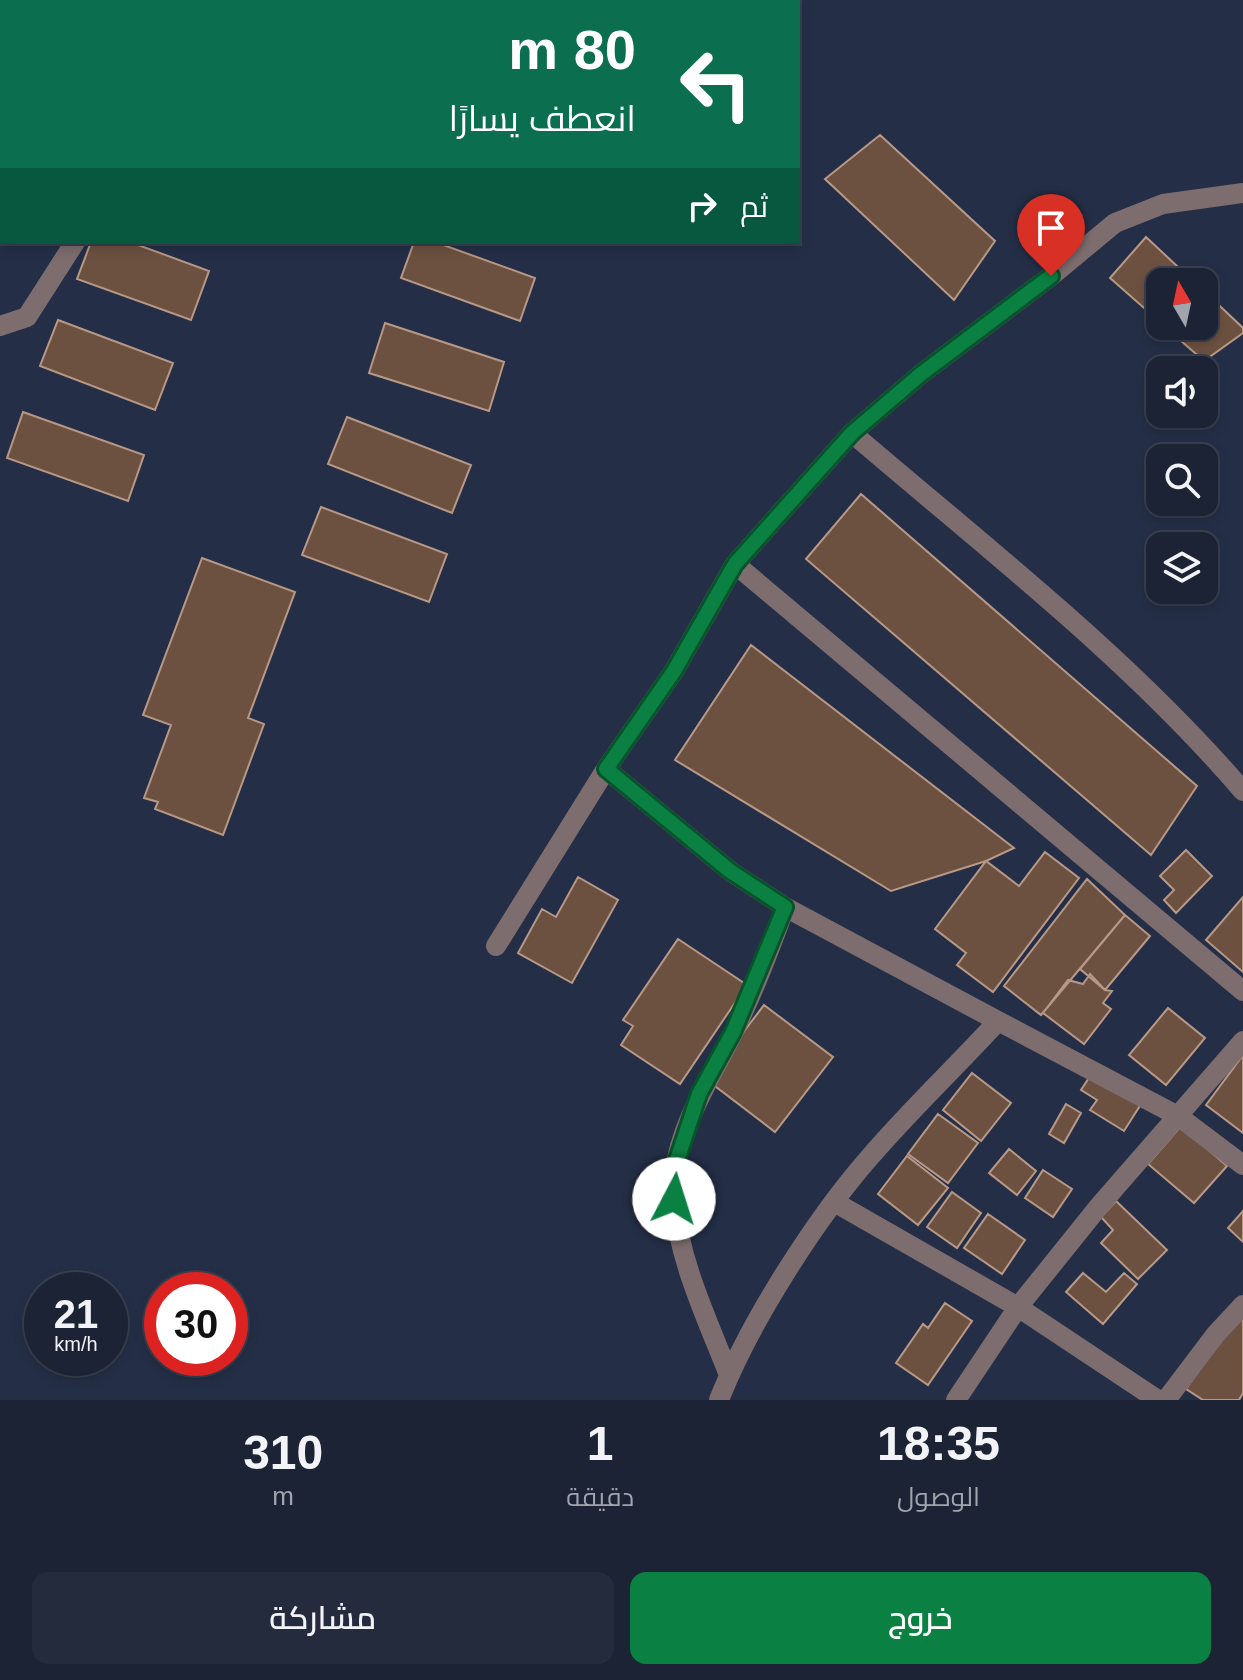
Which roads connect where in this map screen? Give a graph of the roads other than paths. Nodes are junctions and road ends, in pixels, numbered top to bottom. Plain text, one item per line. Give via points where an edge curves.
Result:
1 (1243, 193) edge
2 (74, 244) edge
3 (0, 326) edge
4 (852, 433) junction
5 (735, 564) junction
6 (606, 769) junction
7 (1243, 791) edge
8 (785, 907) junction
9 (496, 946) dead end
10 (1243, 991) edge
11 (998, 1021) junction
12 (1243, 1041) edge
13 (1178, 1116) junction
14 (1243, 1165) edge
15 (836, 1203) junction
16 (1243, 1305) edge
17 (1018, 1307) junction
18 (729, 1375) junction
19 (719, 1400) edge
20 (956, 1400) edge
21 (1158, 1400) edge
22 (1166, 1400) edge

1 - 4 street via 1163,204 1115,223
2 - 3 street via 27,317
4 - 5 street
4 - 7 street via 1128,670
5 - 6 street via 674,671
5 - 10 street
6 - 8 street via 730,871
6 - 9 street
8 - 11 street
8 - 18 street via 733,1032 699,1094 677,1160 674,1199 681,1242
11 - 13 street
11 - 15 street via 867,1160
12 - 13 street
13 - 14 street
13 - 17 street
15 - 17 street
15 - 18 street via 793,1261
16 - 22 street
17 - 20 street
17 - 21 street
18 - 19 street

